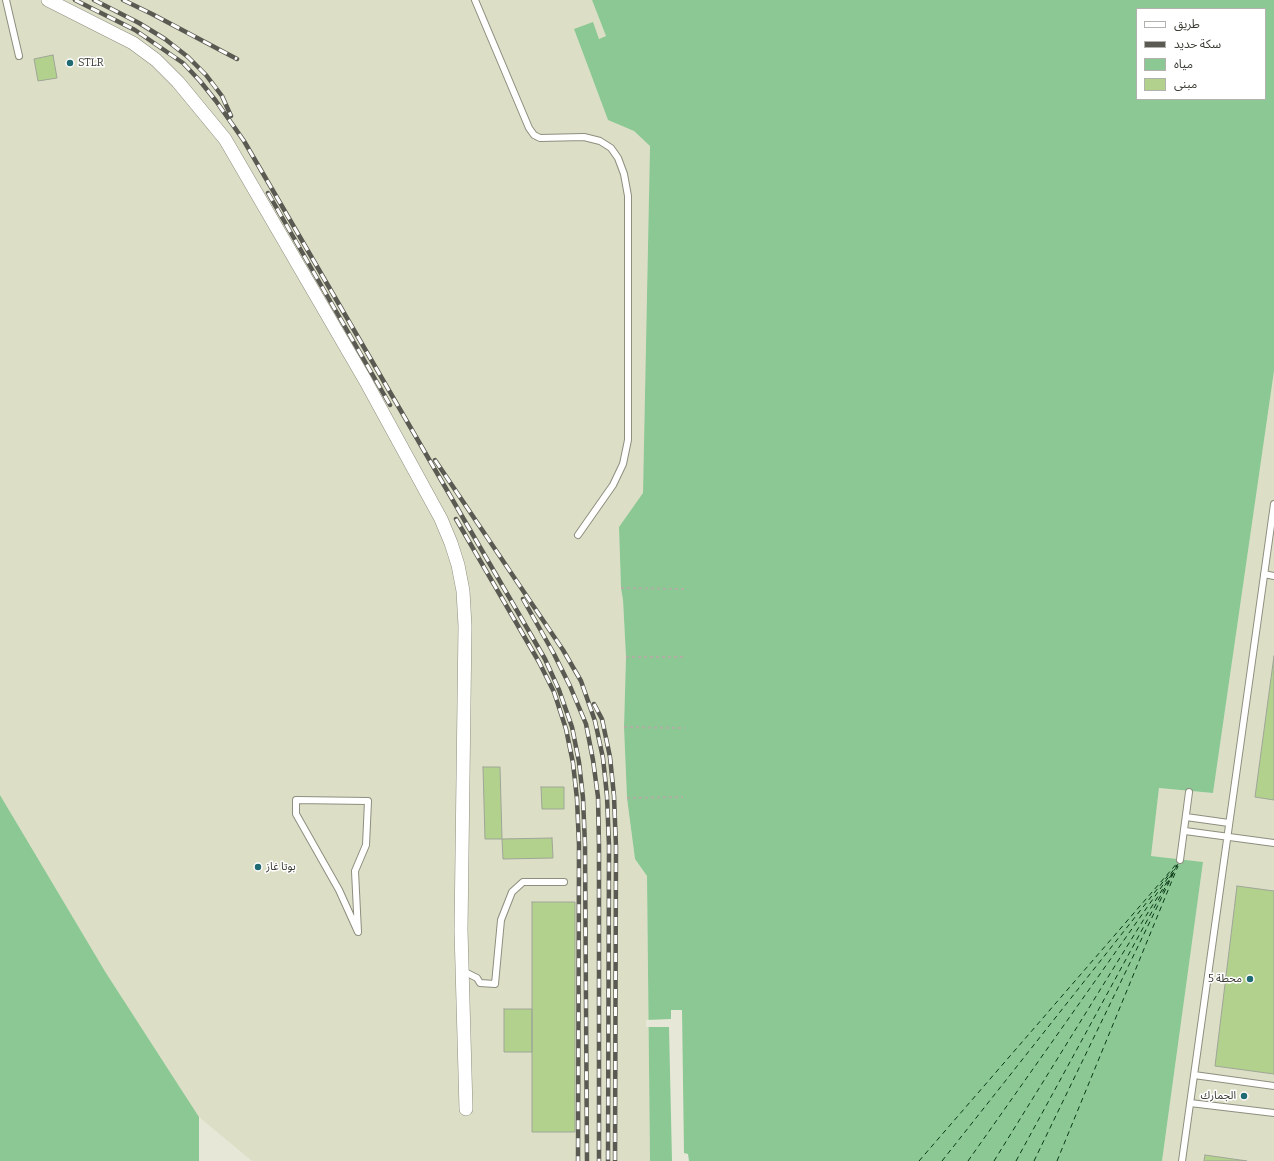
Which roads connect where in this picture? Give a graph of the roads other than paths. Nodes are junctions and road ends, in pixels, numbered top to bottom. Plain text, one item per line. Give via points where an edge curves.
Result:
1 (6, 0) edge
2 (48, 0) edge
3 (476, 0) edge
4 (19, 56) dead end
5 (1274, 504) edge
6 (578, 535) dead end
7 (1264, 574) junction
8 (1274, 576) edge
9 (1189, 792) dead end
10 (1186, 817) junction
11 (1229, 822) junction
12 (1185, 831) junction
13 (1228, 836) junction
14 (1274, 843) edge
15 (1180, 860) dead end
16 (564, 882) dead end
17 (358, 932) joint
18 (463, 970) junction
19 (1194, 1075) junction
20 (1274, 1086) edge
21 (1190, 1103) junction
22 (466, 1109) dead end
23 (1274, 1114) edge
24 (1182, 1161) edge

1 - 4 lane
2 - 18 street via 133,43 156,60 178,82 225,139 365,380 437,512 451,543 463,591 465,626 461,930
3 - 6 lane via 534,135 540,138 584,137 600,141 611,148 624,174 628,196 628,440 623,464 613,485
5 - 7 lane
7 - 8 lane
7 - 11 lane
9 - 10 lane
10 - 11 lane
10 - 12 lane
11 - 13 lane
12 - 13 lane
12 - 15 lane
13 - 14 lane
13 - 19 lane
16 - 18 lane via 523,882 512,892 501,920 495,984 480,983 477,978
17 - 17 lane via 355,870 366,845 368,801 296,800 296,814 339,890
18 - 22 street
19 - 20 lane
19 - 21 lane
21 - 23 lane
21 - 24 lane

